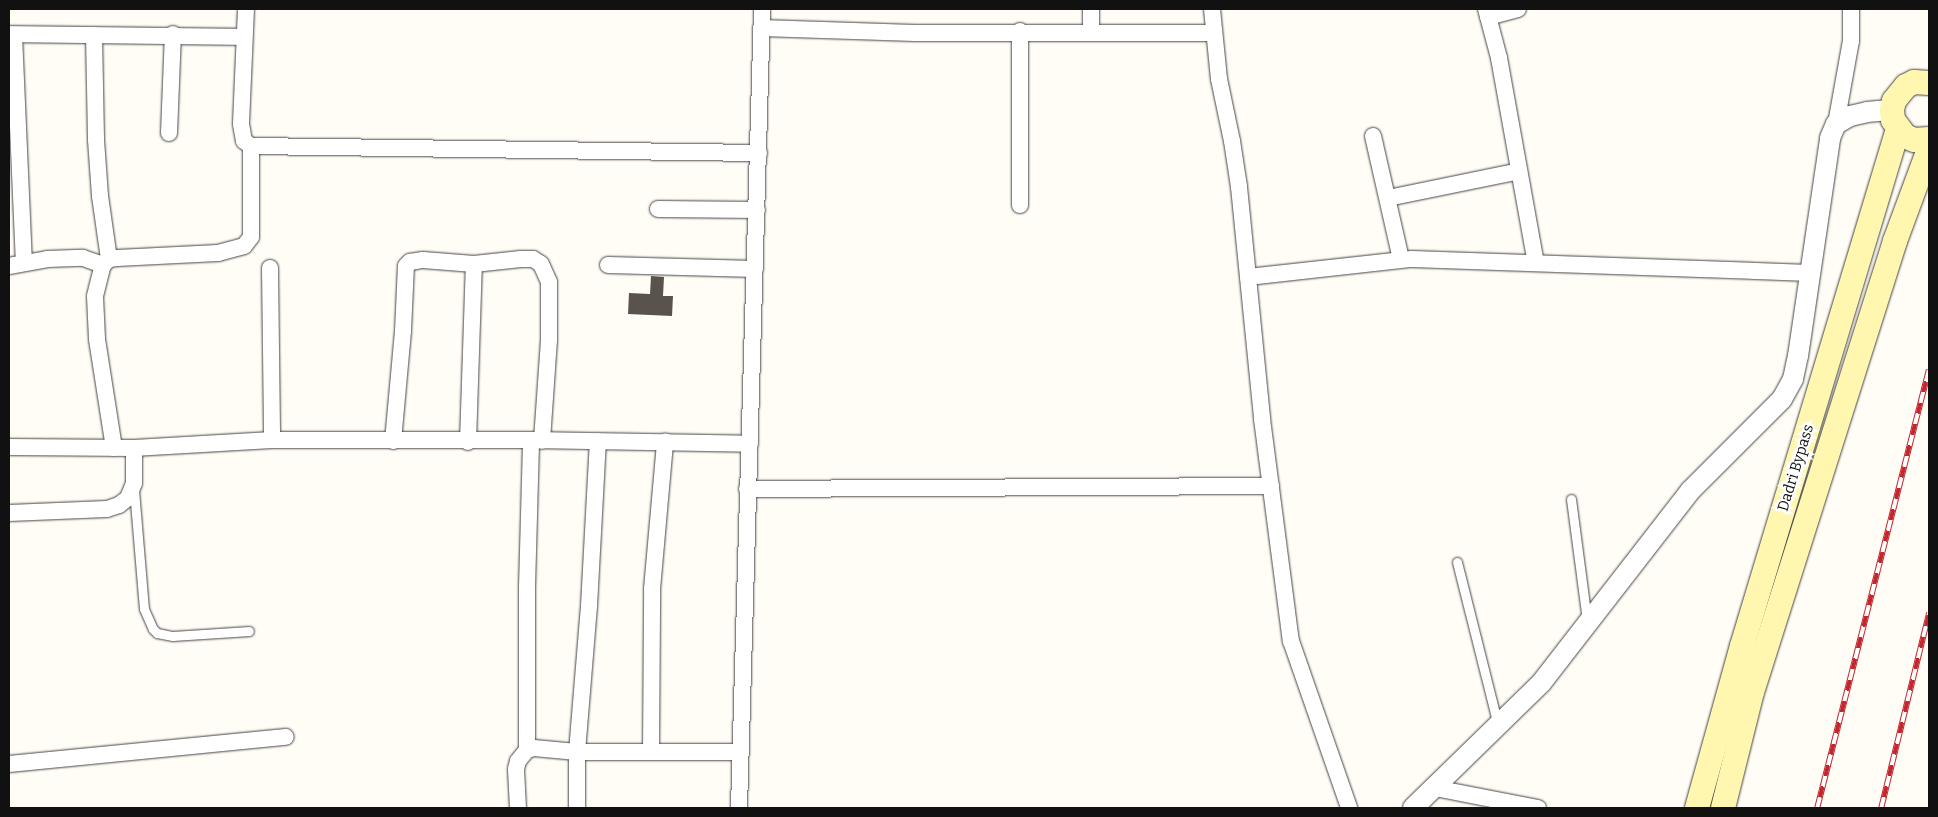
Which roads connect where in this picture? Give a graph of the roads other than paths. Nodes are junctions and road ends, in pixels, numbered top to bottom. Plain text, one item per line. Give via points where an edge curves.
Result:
1 (246, 9) edge
2 (762, 9) edge
3 (1091, 9) edge
4 (1212, 9) edge
5 (1518, 9) edge
6 (1851, 9) edge
7 (1487, 13) edge
8 (761, 28) junction
9 (1020, 31) junction
10 (1091, 32) junction
11 (1213, 33) junction
12 (11, 34) edge
13 (173, 34) junction
14 (94, 35) junction
15 (244, 37) junction
16 (1929, 83) edge
17 (1895, 119) junction
18 (1836, 124) junction
19 (169, 133) dead end
20 (1373, 136) dead end
21 (1929, 139) edge
22 (251, 146) junction
23 (1929, 149) edge
24 (759, 153) junction
25 (1519, 171) junction
26 (1388, 198) junction
27 (1020, 205) dead end
28 (658, 209) dead end
29 (757, 210) junction
30 (1401, 259) junction
31 (106, 262) junction
32 (1536, 263) junction
33 (16, 264) edge
34 (474, 264) junction
35 (608, 265) dead end
36 (270, 268) dead end
37 (755, 269) junction
38 (1810, 273) junction
39 (1248, 277) junction
40 (272, 440) junction
41 (393, 441) junction
42 (536, 441) junction
43 (598, 441) junction
44 (468, 442) junction
45 (665, 442) junction
46 (750, 444) junction
47 (9, 447) edge
48 (114, 448) junction
49 (134, 448) junction
50 (134, 483) junction
51 (1271, 486) junction
52 (747, 488) junction
53 (1571, 499) dead end
54 (9, 513) edge
55 (1457, 562) dead end
56 (1588, 624) junction
57 (249, 631) dead end
58 (1498, 725) junction
59 (286, 737) dead end
60 (527, 750) junction
61 (577, 752) junction
62 (651, 752) junction
63 (740, 752) junction
64 (9, 764) edge
65 (1435, 788) junction
66 (518, 808) edge
67 (577, 808) edge
68 (739, 808) edge
69 (1350, 808) edge
70 (1413, 808) edge
71 (1538, 808) edge
72 (1697, 808) edge
73 (1723, 808) edge

1 - 15 street
2 - 8 street
3 - 10 street
4 - 11 street
5 - 7 street
6 - 18 street via 1850,41
7 - 25 street
8 - 9 street via 915,33
8 - 24 street
9 - 10 street
9 - 27 street
10 - 11 street
11 - 39 street via 1233,150
12 - 14 street
12 - 33 street
13 - 14 street
13 - 15 street
13 - 19 street
14 - 31 street via 96,140
15 - 22 street via 241,134
16 - 17 main road, Dadri Bypass via 1914,82 1898,92
17 - 18 street via 1867,112
17 - 21 main road via 1914,140
17 - 72 main road, Dadri Bypass
18 - 38 street via 1830,138
20 - 26 street
22 - 24 street
22 - 31 street via 252,237 248,243 235,250 218,253
23 - 73 main road, Dadri Bypass via 1895,241 1752,692
24 - 29 street
25 - 26 street
25 - 32 street
26 - 30 street
28 - 29 street
29 - 37 street
30 - 32 street
30 - 39 street
31 - 33 street via 82,258
31 - 48 street via 95,296 97,339
32 - 38 street
34 - 41 street via 423,260 406,266
34 - 42 street via 533,259 545,269 549,282 550,340
34 - 44 street
35 - 37 street
36 - 40 street
37 - 46 street
38 - 56 street via 1793,379 1782,399 1690,491
39 - 51 street
40 - 41 street
40 - 49 street
41 - 44 street
42 - 43 street
42 - 44 street
42 - 60 street via 527,587
43 - 45 street
43 - 61 street
45 - 46 street
45 - 62 street via 652,589
46 - 52 street
47 - 48 street
48 - 49 street
49 - 50 street
50 - 54 street via 128,498 107,509
50 - 57 lane via 144,609 153,629 173,636
51 - 52 street
51 - 69 street via 1292,641
52 - 63 street
53 - 56 lane
55 - 58 lane
56 - 58 street via 1542,682
58 - 65 street
59 - 64 street
60 - 61 street via 542,748
60 - 66 street via 521,755 516,768
61 - 62 street
61 - 67 street
62 - 63 street
63 - 68 street
65 - 70 street
65 - 71 street

